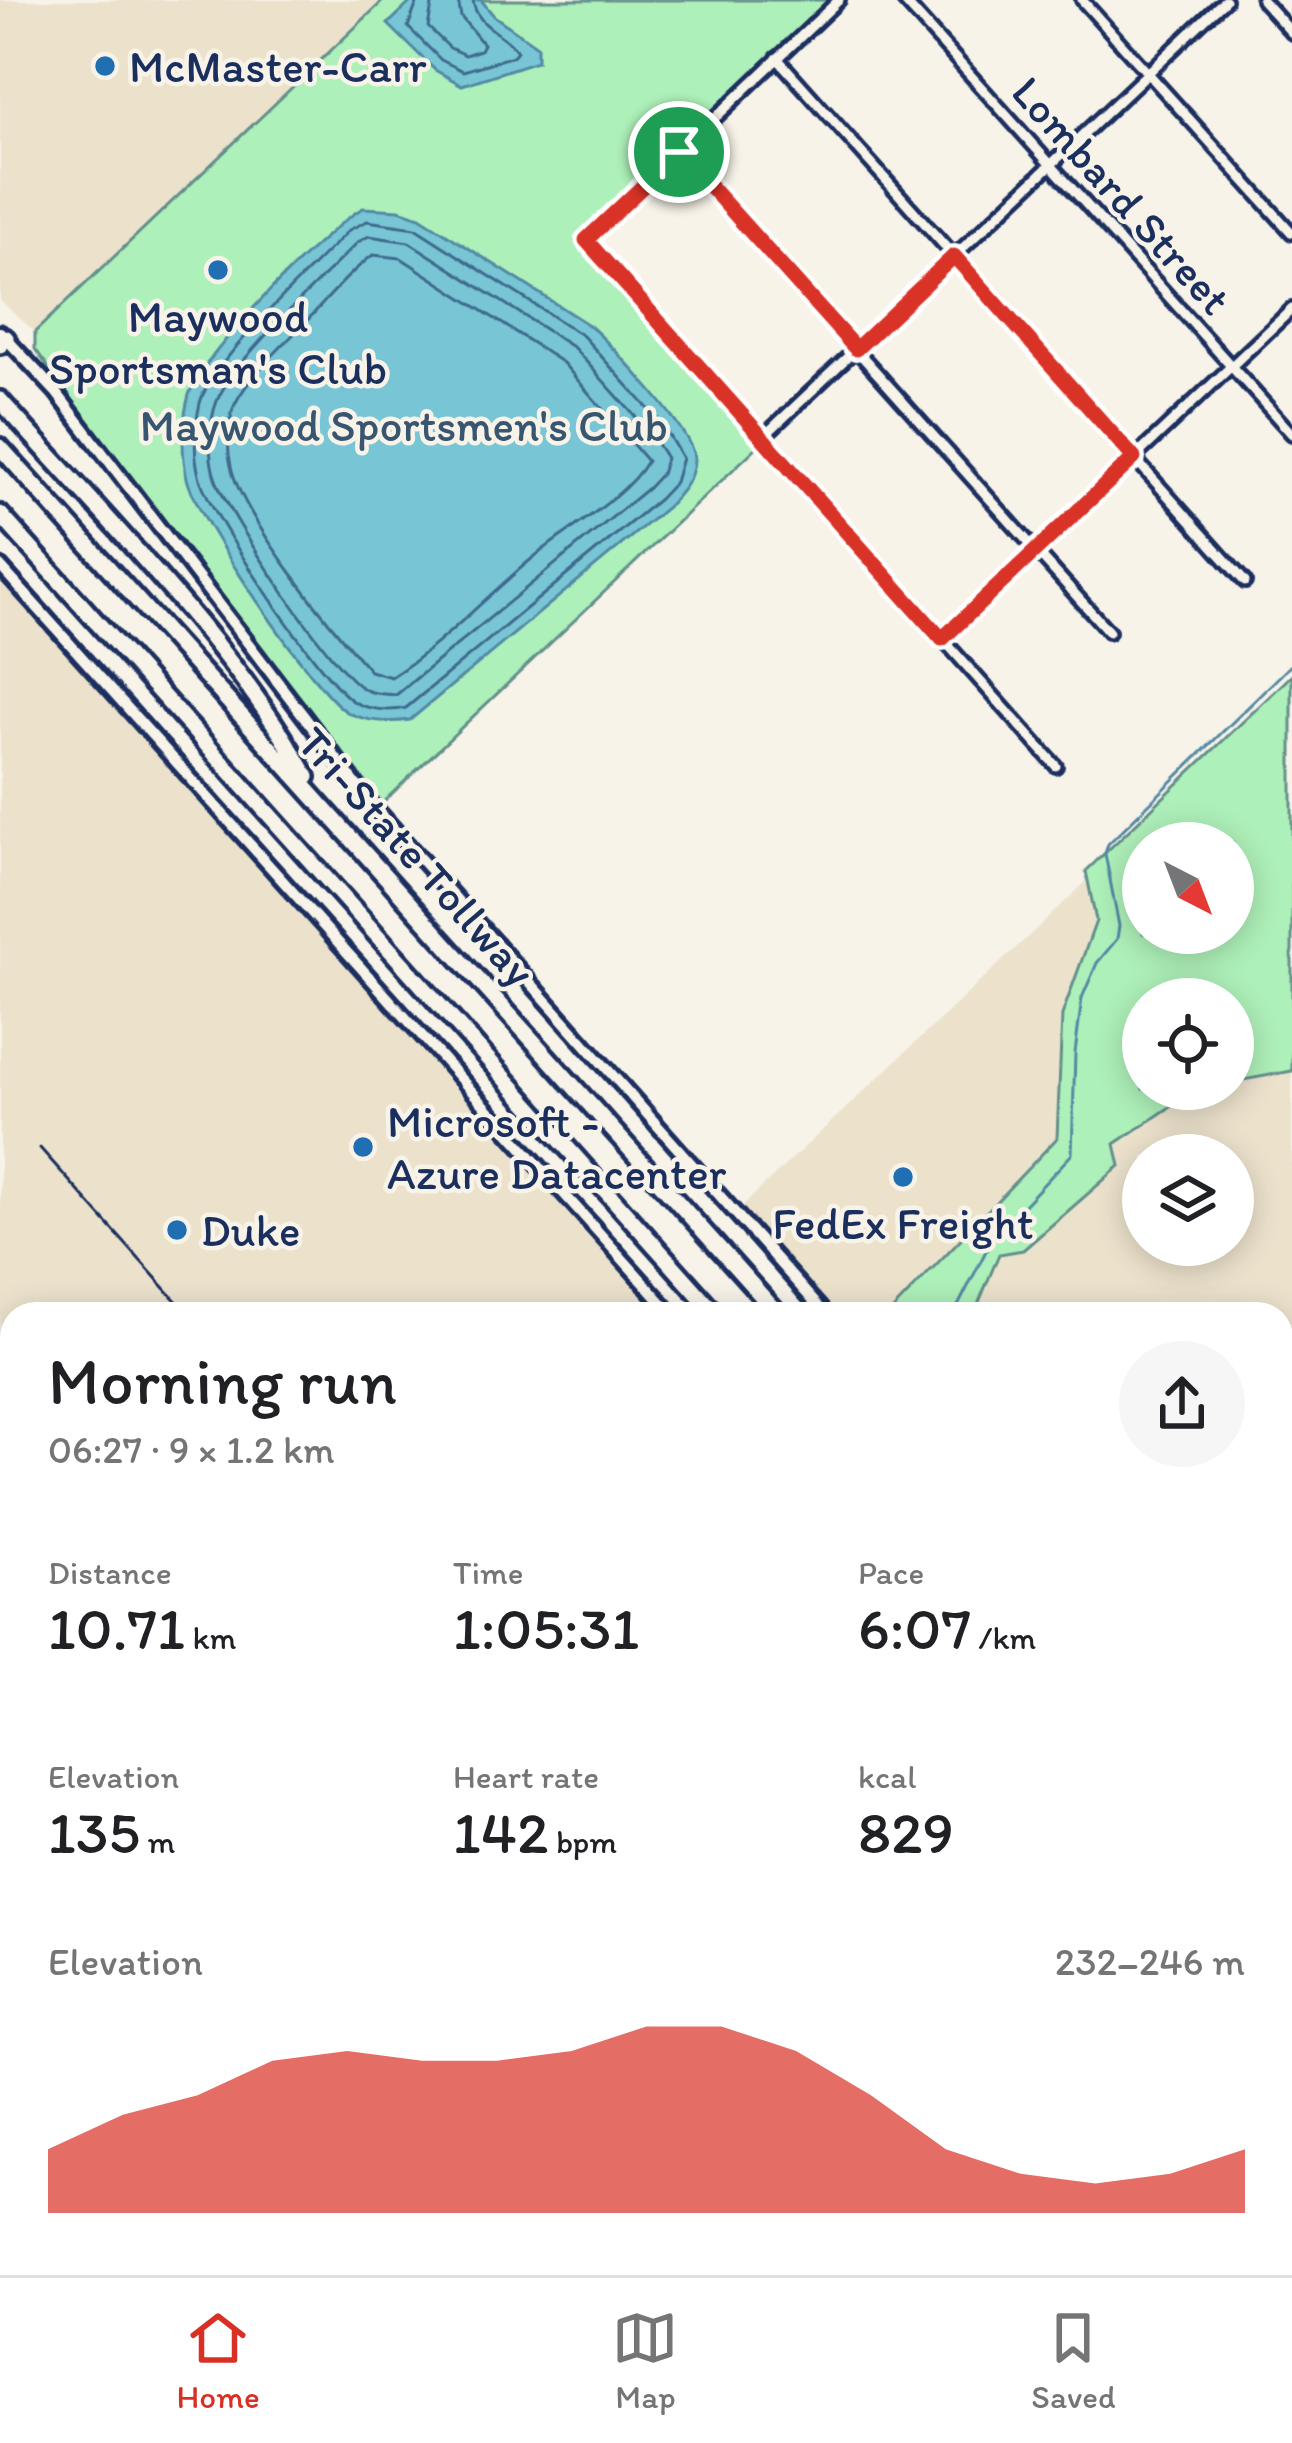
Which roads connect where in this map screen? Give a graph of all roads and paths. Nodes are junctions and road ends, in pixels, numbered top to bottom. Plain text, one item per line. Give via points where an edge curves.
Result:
1 (839, 0) edge
2 (903, 0) edge
3 (1082, 0) edge
4 (1225, 0) edge
5 (1262, 0) edge
6 (1292, 33) edge
7 (777, 58) junction
8 (1148, 73) junction
9 (679, 152) junction
10 (1051, 165) junction
11 (1292, 233) edge
12 (954, 256) junction
13 (1292, 309) edge
14 (2, 338) edge
15 (856, 349) junction
16 (1232, 366) junction
17 (0, 400) edge
18 (1292, 434) edge
19 (763, 437) junction
20 (0, 447) edge
21 (1134, 458) junction
22 (0, 514) edge
23 (1037, 550) junction
24 (0, 566) edge
25 (1245, 582) dead end
26 (1109, 632) dead end
27 (942, 639) junction
28 (1056, 766) dead end
29 (320, 800) junction
30 (661, 1302) edge
31 (705, 1302) edge
32 (767, 1302) edge
33 (814, 1302) edge

1 - 7 street
2 - 10 street, Lombard Street
3 - 8 street
4 - 8 street
5 - 6 street
7 - 9 street
7 - 12 street
8 - 10 street
8 - 11 street
9 - 15 street
9 - 19 street via 586,240
10 - 12 street
10 - 16 street, Lombard Street
12 - 15 street
12 - 21 street
13 - 16 street
14 - 33 street via 56,392 368,800
15 - 19 street
15 - 23 street
16 - 18 street, Lombard Street
16 - 21 street
17 - 29 highway via 185,609 282,732
19 - 27 street
20 - 29 highway, Tri-State Tollway
21 - 23 street
21 - 25 street
22 - 31 highway, Tri-State Tollway
23 - 26 street
23 - 27 street
24 - 30 street
27 - 28 street
29 - 32 highway, Tri-State Tollway

